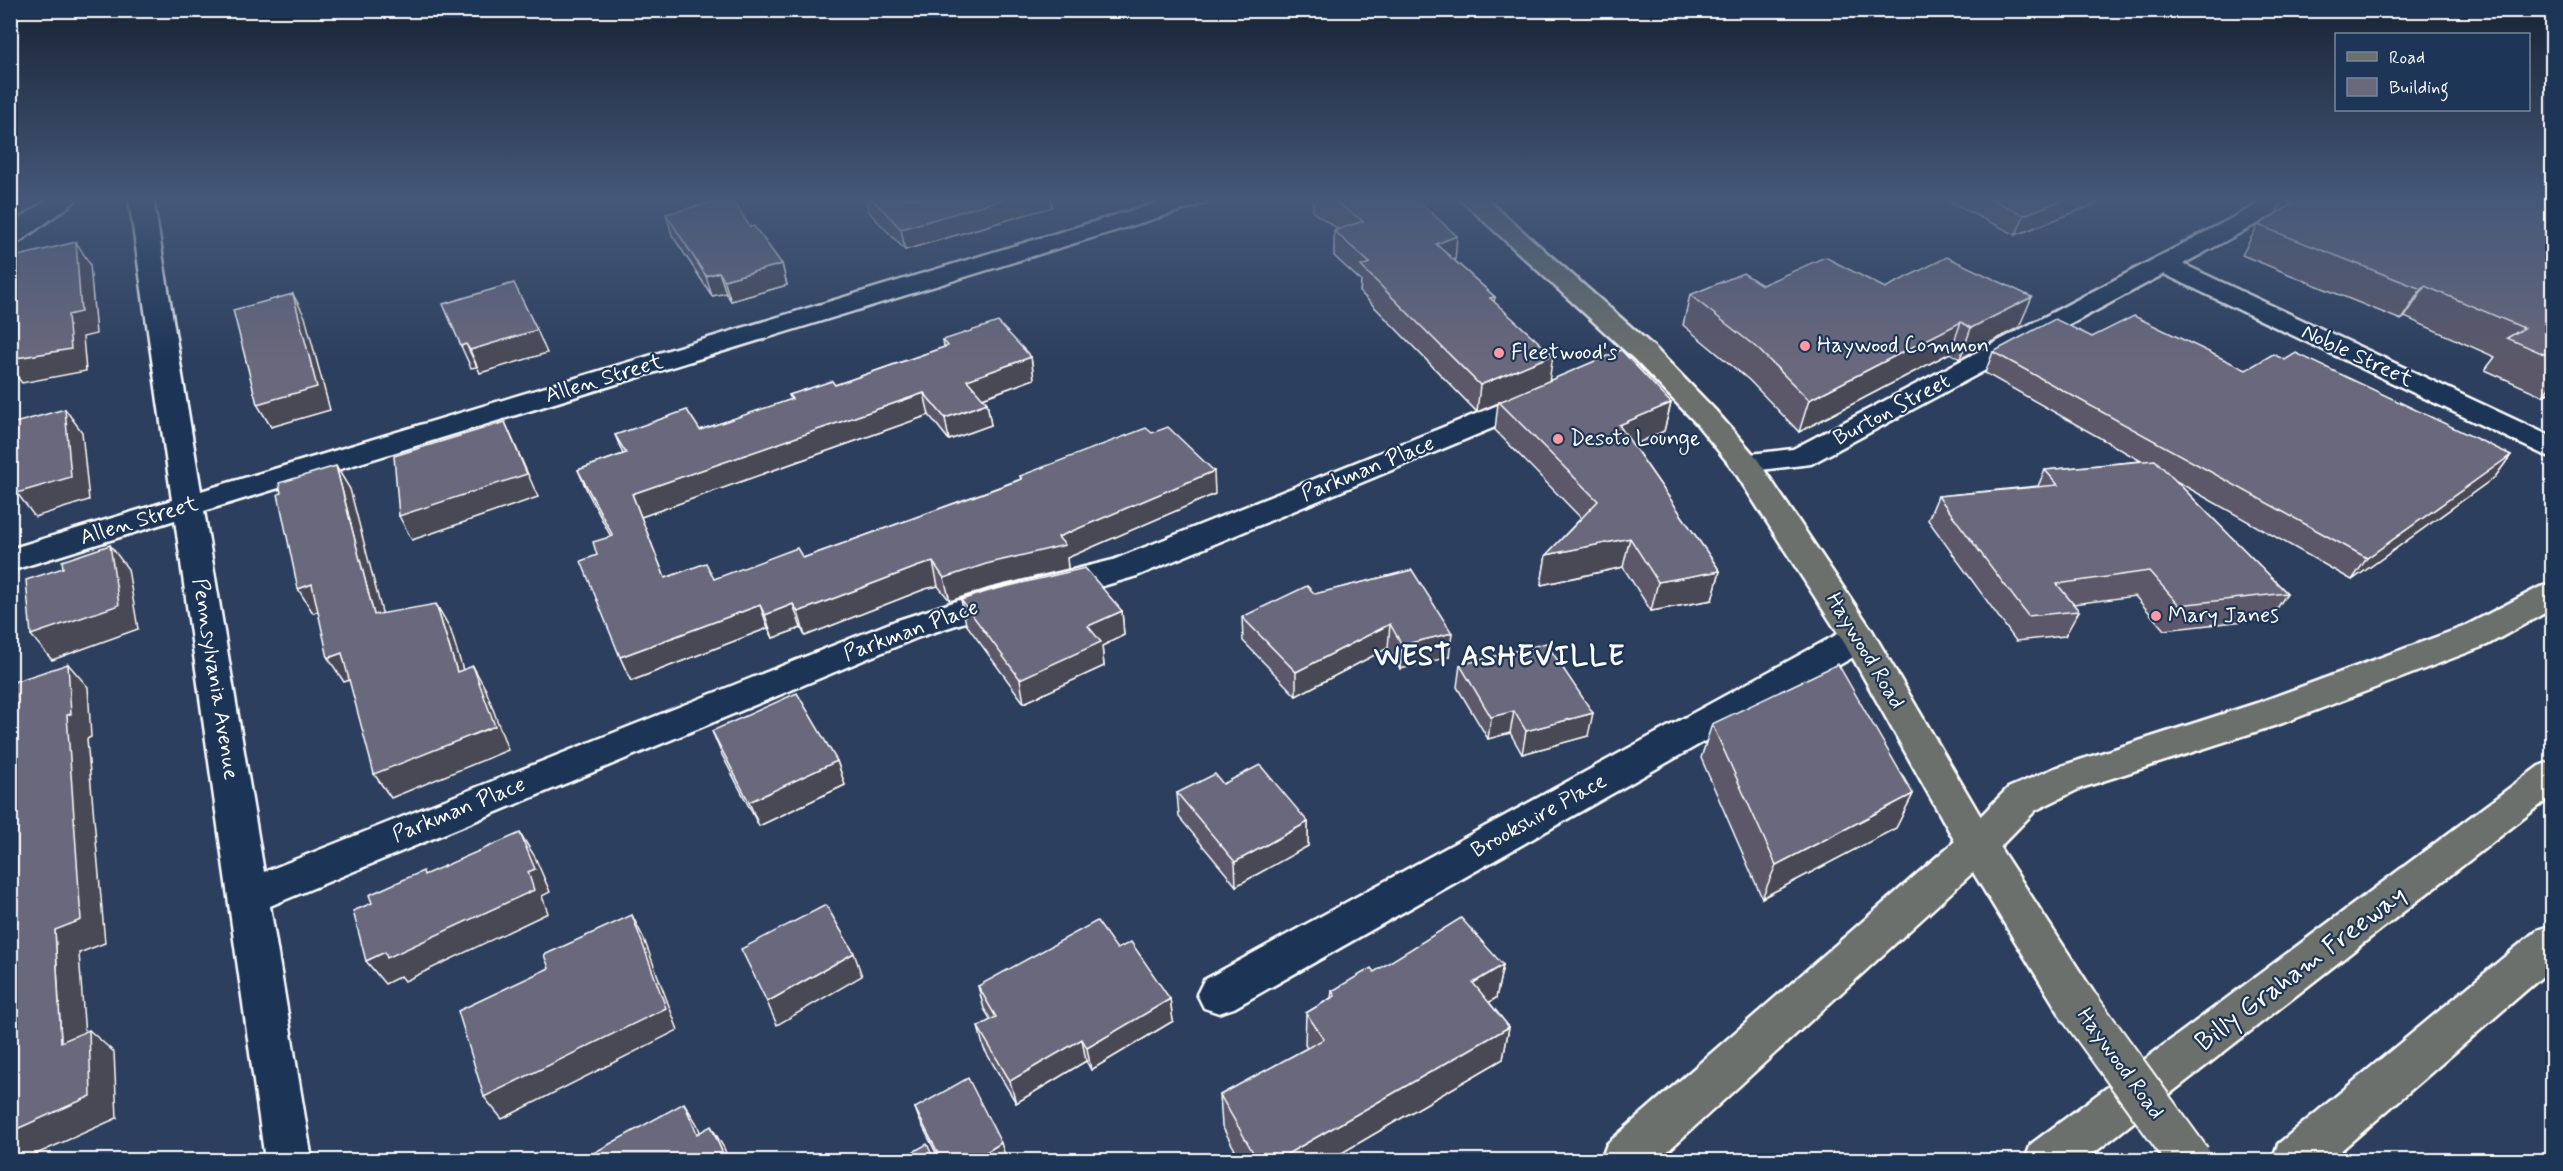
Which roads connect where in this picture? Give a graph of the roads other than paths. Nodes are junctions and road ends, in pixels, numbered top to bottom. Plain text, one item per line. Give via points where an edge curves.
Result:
1 (150, 253) edge
2 (1018, 253) edge
3 (1534, 253) edge
4 (2184, 253) edge
5 (2163, 264) junction
6 (1644, 353) junction
7 (1610, 368) edge
8 (1571, 385) edge
9 (2553, 448) edge
10 (1744, 463) junction
11 (189, 506) junction
12 (10, 560) edge
13 (2553, 595) edge
14 (1859, 638) junction
15 (2553, 776) edge
16 (1977, 845) junction
17 (249, 896) junction
18 (2553, 943) edge
19 (1220, 994) dead end
20 (288, 1161) edge
21 (1624, 1161) edge
22 (2048, 1161) edge
23 (2190, 1161) edge
24 (2295, 1161) edge

1 - 11 street, Pennsylvania Avenue
2 - 11 street, Allen Street
3 - 6 main road, Haywood Road
4 - 5 street, Burton Street
5 - 9 street, Noble Street
5 - 10 street, Burton Street via 1800,458
6 - 7 street
6 - 10 main road, Haywood Road
8 - 17 street, Parkman Place via 1125,568 991,602 907,629
10 - 14 main road, Haywood Road
11 - 12 street, Allen Street
11 - 17 street, Pennsylvania Avenue
13 - 16 main road via 2475,636 2270,713 2068,778 2022,799
14 - 16 main road, Haywood Road
14 - 19 street, Brookshire Place
15 - 22 main road, Billy Graham Freeway
16 - 21 main road
16 - 23 main road, Haywood Road, bridge via 2079,1007
17 - 20 street, Pennsylvania Avenue
18 - 24 main road

